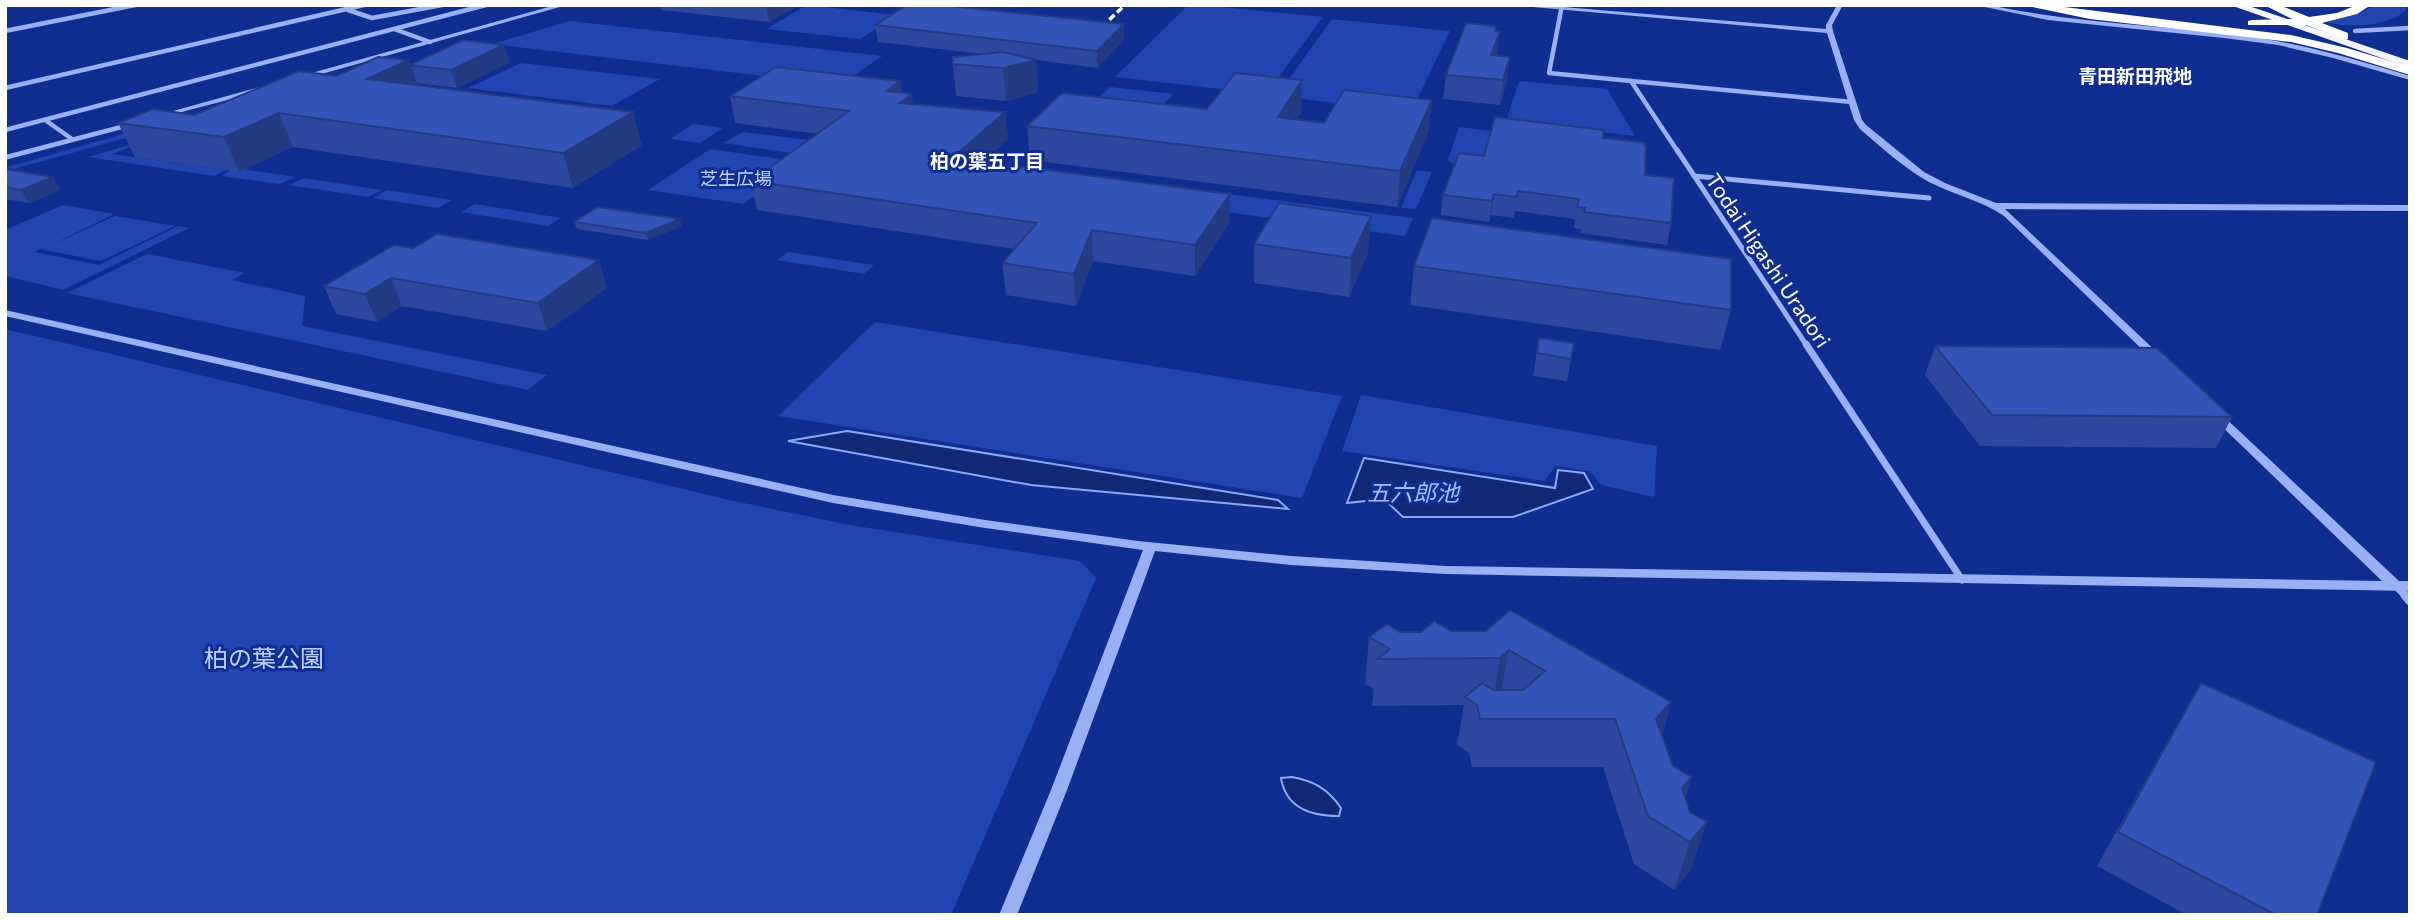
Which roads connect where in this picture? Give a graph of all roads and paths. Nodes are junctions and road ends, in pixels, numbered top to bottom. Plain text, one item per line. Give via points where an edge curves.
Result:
1 (135, 5) edge
2 (364, 5) edge
3 (442, 5) edge
4 (486, 5) edge
5 (564, 5) edge
6 (1513, 5) edge
7 (1840, 5) edge
8 (1978, 5) edge
9 (2028, 5) edge
10 (2051, 5) edge
11 (2070, 5) edge
12 (2235, 5) edge
13 (2253, 5) edge
14 (2269, 5) edge
15 (2347, 5) edge
16 (2366, 5) edge
17 (1561, 7) edge
18 (348, 9) junction
19 (2313, 17) junction
20 (2266, 21) junction
21 (394, 29) junction
22 (2410, 29) edge
23 (1830, 31) junction
24 (5, 32) edge
25 (2349, 33) junction
26 (430, 42) junction
27 (2410, 59) edge
28 (2410, 65) edge
29 (2410, 71) edge
30 (2410, 78) edge
31 (287, 81) edge
32 (1631, 81) junction
33 (274, 85) edge
34 (5, 88) edge
35 (1852, 102) junction
36 (45, 120) junction
37 (5, 130) edge
38 (72, 139) junction
39 (5, 158) edge
40 (1694, 176) junction
41 (1929, 198) dead end
42 (1997, 206) junction
43 (2410, 208) edge
44 (5, 313) edge
45 (2161, 362) edge
46 (2209, 408) edge
47 (1150, 548) junction
48 (1962, 580) junction
49 (2403, 586) edge
50 (2410, 601) edge
51 (1008, 915) edge

1 - 24 street
2 - 18 street
3 - 18 street via 372,18
4 - 21 street
5 - 26 street
6 - 17 street
7 - 23 street
8 - 30 street via 2099,25 2283,44
9 - 29 highway via 2300,41
10 - 20 highway via 2165,20
11 - 20 highway via 2180,18
12 - 28 highway
13 - 25 highway
14 - 25 highway
15 - 19 highway
16 - 19 highway
17 - 23 street
17 - 32 street via 1549,73
18 - 34 street
19 - 20 highway
21 - 26 street
21 - 36 street
22 - 25 street
23 - 35 street
25 - 27 highway
26 - 31 street
32 - 35 street
32 - 40 street, Todai Higashi Uradori
33 - 38 street
35 - 42 street via 1863,127 1921,174
36 - 37 street
36 - 38 street
38 - 39 street
40 - 41 street
40 - 48 street, Todai Higashi Uradori
42 - 43 street
42 - 45 street
44 - 47 street via 784,489 961,522
46 - 49 street
47 - 48 street via 1349,566
47 - 51 street
48 - 49 street
49 - 50 street

